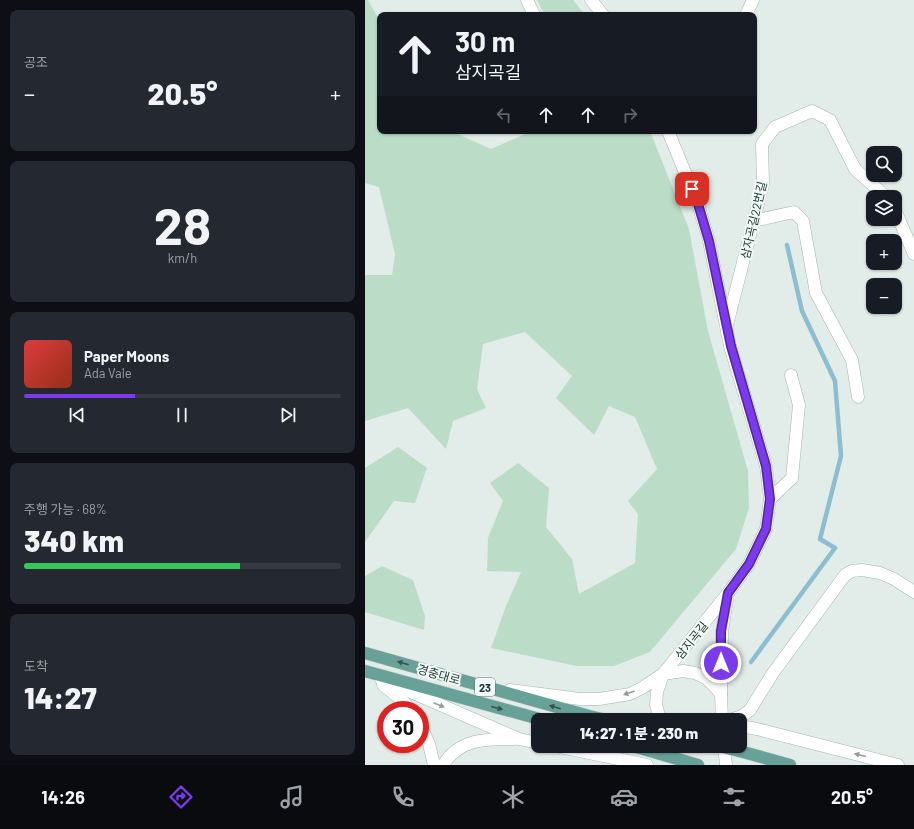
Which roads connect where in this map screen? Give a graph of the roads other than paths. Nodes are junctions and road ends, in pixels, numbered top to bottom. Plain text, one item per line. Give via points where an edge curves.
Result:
1 (527, 0) edge
2 (591, 0) edge
3 (753, 0) edge
4 (533, 12) edge
5 (601, 12) edge
6 (747, 12) edge
7 (669, 134) edge
8 (878, 190) edge
9 (753, 221) junction
10 (902, 226) edge
11 (914, 254) edge
12 (726, 328) junction
13 (791, 375) dead end
14 (858, 396) dead end
15 (770, 499) junction
16 (914, 592) edge
17 (728, 593) junction
18 (365, 653) edge
19 (365, 673) edge
20 (663, 674) junction
21 (485, 687) junction
22 (721, 694) junction
23 (403, 701) edge
24 (578, 713) edge
25 (658, 713) edge
26 (722, 713) edge
27 (746, 713) edge
28 (531, 717) edge
29 (747, 727) edge
30 (519, 739) junction
31 (531, 742) edge
32 (429, 744) edge
33 (589, 753) edge
34 (657, 753) edge
35 (725, 753) edge
36 (747, 753) edge
37 (434, 765) edge
38 (443, 765) edge
39 (647, 765) edge
40 (699, 765) edge
41 (726, 765) edge
42 (790, 765) edge
43 (898, 765) edge

1 - 4 street
2 - 5 street
3 - 6 street
7 - 12 street, 삼지곡길 via 705,226
8 - 9 street, 삼자곡길22번길 via 855,169 830,120 812,111 775,127 762,144 763,184
9 - 12 street, 삼자곡길22번길
9 - 14 street via 794,212 803,221 816,293 852,360
10 - 11 street
12 - 15 street, 삼지곡길 via 766,466
13 - 15 street via 799,405 792,478
15 - 17 street, 삼지곡길 via 766,529 749,564
16 - 27 street via 881,573 862,570 845,575
17 - 20 street, 삼지곡길
17 - 22 street via 721,631
21 -> 18 main road, 경충대로 / 23
19 - 23 street
19 -> 28 main road, 경충대로 / 23
19 -> 30 street
20 -> 21 street via 630,694 599,699
20 - 22 street via 683,671 695,673 706,678
20 - 25 street via 657,692
24 -> 21 main road, 경충대로 / 23
22 - 26 street
43 -> 29 street
30 - 31 street
30 - 38 street via 472,742 460,747
32 - 37 street
33 - 39 street
34 - 40 main road
35 - 41 street
36 - 42 main road, bridge

